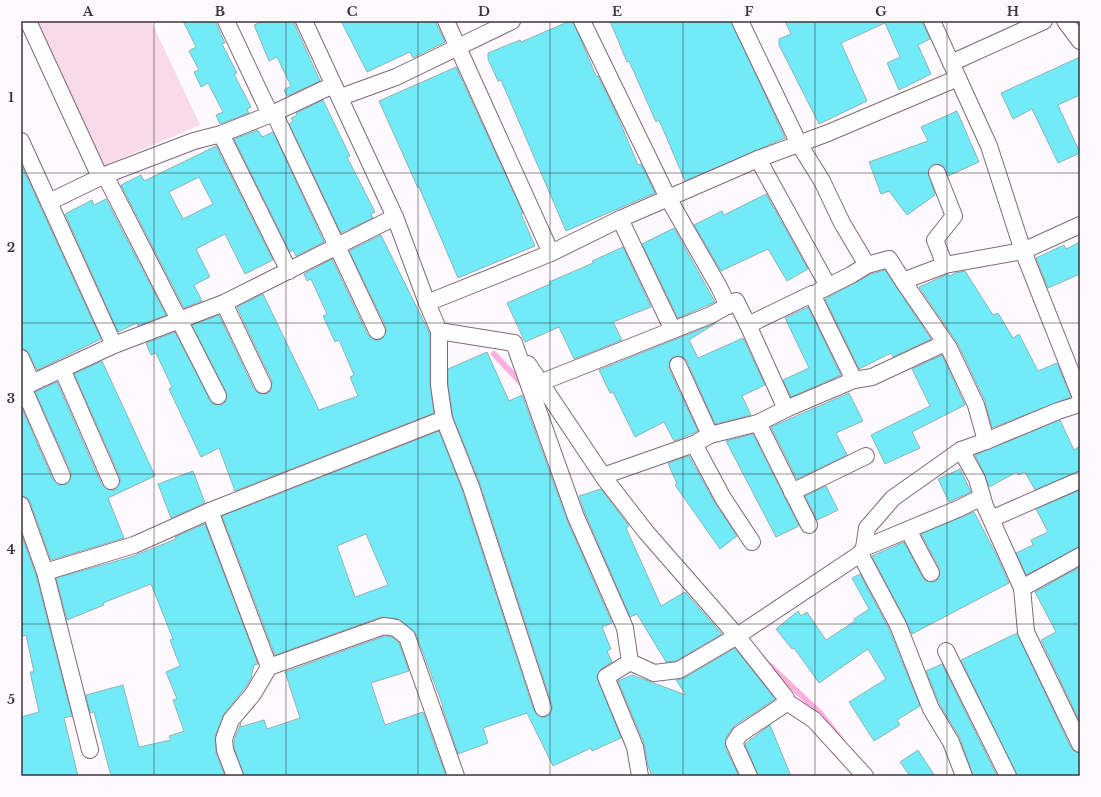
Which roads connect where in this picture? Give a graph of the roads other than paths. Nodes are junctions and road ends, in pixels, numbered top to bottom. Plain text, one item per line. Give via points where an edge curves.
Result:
1 (28, 21) edge
2 (226, 21) edge
3 (304, 21) edge
4 (446, 21) edge
5 (512, 21) edge
6 (582, 21) edge
7 (740, 21) edge
8 (932, 21) edge
9 (1044, 21) edge
10 (1065, 21) edge
11 (1080, 41) edge
12 (457, 48) junction
13 (951, 62) junction
14 (958, 78) junction
15 (337, 91) junction
16 (272, 114) junction
17 (220, 134) junction
18 (21, 141) edge
19 (799, 144) junction
20 (758, 159) junction
21 (937, 173) dead end
22 (103, 176) junction
23 (668, 198) junction
24 (49, 202) junction
25 (396, 217) junction
26 (620, 218) junction
27 (1080, 225) edge
28 (337, 246) junction
29 (1023, 251) junction
30 (551, 253) junction
31 (867, 265) junction
32 (944, 265) junction
33 (289, 271) junction
34 (903, 282) junction
35 (828, 286) junction
36 (812, 294) junction
37 (224, 303) junction
38 (427, 303) junction
39 (728, 306) junction
40 (179, 321) junction
41 (748, 325) junction
42 (673, 330) junction
43 (377, 331) dead end
44 (440, 331) junction
45 (945, 342) junction
46 (514, 343) junction
47 (114, 345) junction
48 (21, 358) edge
49 (678, 365) dead end
50 (62, 369) junction
51 (547, 380) dead end
52 (854, 380) junction
53 (264, 385) dead end
54 (25, 386) edge
55 (1080, 395) edge
56 (218, 396) dead end
57 (1080, 404) edge
58 (786, 409) junction
59 (444, 419) junction
60 (758, 423) junction
61 (710, 435) junction
62 (986, 441) junction
63 (694, 444) junction
64 (961, 450) junction
65 (866, 456) dead end
66 (62, 476) dead end
67 (603, 476) junction
68 (1080, 480) edge
69 (111, 481) dead end
70 (792, 492) junction
71 (982, 497) junction
72 (21, 505) edge
73 (210, 511) junction
74 (990, 519) junction
75 (808, 525) dead end
76 (908, 530) junction
77 (752, 542) dead end
78 (862, 551) junction
79 (1080, 556) edge
80 (46, 572) junction
81 (931, 573) dead end
82 (1022, 588) junction
83 (737, 636) junction
84 (946, 651) dead end
85 (630, 662) junction
86 (269, 667) junction
87 (787, 702) junction
88 (543, 708) dead end
89 (1080, 744) edge
90 (90, 750) dead end
91 (235, 776) edge
92 (456, 776) edge
93 (640, 776) edge
94 (749, 776) edge
95 (865, 776) edge
96 (964, 776) edge
97 (1008, 776) edge

1 - 22 street
2 - 16 street
3 - 15 street
4 - 12 street
5 - 12 street
6 - 23 street
7 - 19 street
8 - 13 street
9 - 13 street
10 - 11 street
12 - 15 street via 396,77
12 - 30 street
13 - 14 street
14 - 19 street
14 - 29 street via 989,146
15 - 16 street
15 - 25 street
16 - 17 street
16 - 28 street
17 - 22 street via 194,141
17 - 33 street
18 - 24 street
19 - 20 street
19 - 31 street
20 - 23 street
20 - 35 street
21 - 32 street via 954,216 935,240
22 - 24 street
22 - 40 street
23 - 26 street
23 - 39 street
24 - 47 street
25 - 28 street
25 - 38 street
26 - 30 street
26 - 42 street
27 - 29 street
28 - 33 street
28 - 43 street
29 - 32 street
29 - 55 street
30 - 38 street
31 - 34 street via 889,259
31 - 35 street
32 - 34 street
33 - 37 street
34 - 45 street
35 - 36 street
36 - 41 street
36 - 52 street
37 - 40 street
37 - 53 street
38 - 44 street
39 - 41 street via 736,301
39 - 42 street
40 - 47 street
40 - 56 street
41 - 58 street
42 - 51 street
44 - 46 street
44 - 59 street via 439,385
45 - 52 street via 872,377
45 - 62 street via 976,405
46 - 67 street
46 - 85 street via 576,517 625,628
47 - 50 street
48 - 54 street
49 - 61 street
50 - 54 street
50 - 69 street
52 - 58 street
54 - 66 street
57 - 62 street
58 - 60 street
59 - 73 street
59 - 88 street via 471,487
60 - 61 street
60 - 70 street
61 - 63 street
62 - 64 street
63 - 67 street
63 - 77 street via 723,498
64 - 71 street via 977,479
64 - 78 street via 893,498 866,528
65 - 70 street
67 - 83 street via 646,532
68 - 74 street
70 - 75 street
71 - 74 street
71 - 76 street
72 - 80 street
73 - 80 street via 134,545
73 - 86 street
74 - 82 street
76 - 78 street
76 - 81 street
78 - 83 street
78 - 96 street via 898,625 931,709 951,742
79 - 82 street
80 - 90 street
82 - 89 street via 1026,632
83 - 85 street via 679,670 654,673
83 - 87 street
84 - 97 street
85 - 93 street via 606,677 635,747
86 - 91 street via 253,694 231,720 224,740
86 - 92 street via 384,626 396,628 407,638
87 - 94 street via 740,734 734,743
87 - 95 street via 814,720

